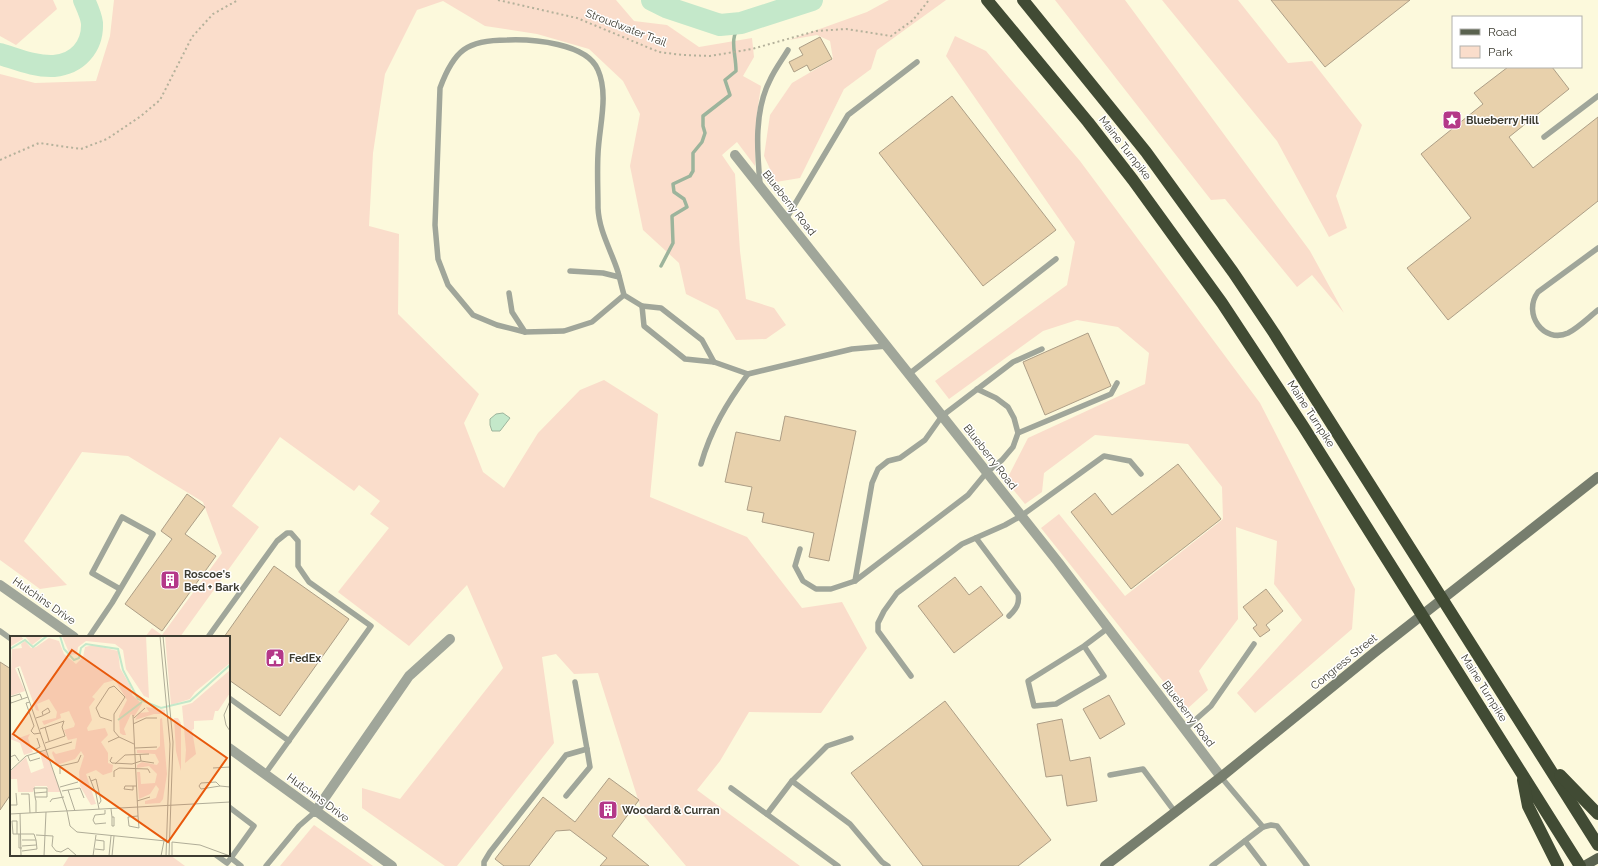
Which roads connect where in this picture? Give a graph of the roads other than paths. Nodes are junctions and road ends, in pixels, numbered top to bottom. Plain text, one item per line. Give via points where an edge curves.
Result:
1 (987, 0) edge
2 (1023, 0) edge
3 (788, 50) dead end
4 (917, 62) dead end
5 (1598, 96) edge
6 (1544, 137) dead end
7 (735, 155) dead end
8 (760, 186) junction
9 (786, 219) junction
10 (1598, 248) edge
11 (1056, 259) dead end
12 (570, 271) dead end
13 (619, 277) junction
14 (509, 293) dead end
15 (624, 295) junction
16 (642, 306) junction
17 (1598, 310) edge
18 (525, 332) junction
19 (887, 346) junction
20 (1042, 349) dead end
21 (714, 362) junction
22 (748, 374) junction
23 (909, 374) junction
24 (1117, 383) dead end
25 (977, 389) junction
26 (942, 416) junction
27 (1018, 433) junction
28 (701, 464) dead end
29 (987, 472) junction
30 (1141, 474) dead end
31 (1598, 476) edge
32 (1021, 516) junction
33 (976, 538) junction
34 (800, 549) dead end
35 (855, 581) junction
36 (0, 584) edge
37 (120, 589) junction
38 (1009, 616) dead end
39 (1108, 628) junction
40 (0, 631) edge
41 (73, 636) edge
42 (90, 636) edge
43 (209, 636) edge
44 (10, 638) edge
45 (450, 638) dead end
46 (1254, 644) dead end
47 (1084, 646) junction
48 (911, 676) dead end
49 (575, 682) dead end
50 (230, 699) edge
51 (1184, 729) junction
52 (851, 738) dead end
53 (289, 741) junction
54 (230, 749) edge
55 (587, 749) junction
56 (1543, 756) junction
57 (265, 774) junction
58 (1522, 774) junction
59 (1110, 775) dead end
60 (1221, 777) junction
61 (792, 781) junction
62 (731, 788) dead end
63 (566, 796) dead end
64 (230, 808) edge
65 (315, 812) junction
66 (1176, 812) junction
67 (767, 814) junction
68 (1598, 814) edge
69 (1263, 828) junction
70 (1245, 841) junction
71 (1598, 845) edge
72 (217, 856) edge
73 (231, 858) junction
74 (1598, 858) edge
75 (880, 864) edge
76 (241, 866) edge
77 (266, 866) edge
78 (392, 866) edge
79 (484, 866) edge
80 (838, 866) edge
81 (888, 866) edge
82 (1105, 866) edge
83 (1212, 866) edge
84 (1264, 866) edge
85 (1307, 866) edge
86 (1558, 866) edge
87 (1580, 866) edge
88 (1584, 866) edge

1 - 58 highway, Maine Turnpike via 1129,174 1222,303 1303,426
2 - 56 highway, Maine Turnpike via 1146,152 1233,272
3 - 8 lane via 770,80 761,106 757,150
4 - 9 lane via 848,115
5 - 6 lane
7 - 8 street, Blueberry Road
8 - 9 street, Blueberry Road
9 - 19 street, Blueberry Road
10 - 17 lane via 1538,292 1531,306 1538,325 1554,334 1567,333
11 - 23 lane
12 - 13 lane via 603,273
13 - 15 lane
13 - 18 lane via 605,242 598,210 598,153 603,92 598,69 586,56 563,46 526,40 484,40 469,46 446,71 440,88 435,225 438,259 448,285 473,315 497,325
14 - 18 lane via 512,312
15 - 16 lane
15 - 18 lane via 592,322 564,331
16 - 21 lane via 661,308 702,340
16 - 21 lane via 644,326 685,359
19 - 22 lane via 852,349
19 - 23 street, Blueberry Road
20 - 25 lane via 1013,362
21 - 22 lane
22 - 28 lane via 713,430
23 - 26 street, Blueberry Road
24 - 27 lane via 1111,394
25 - 26 lane
25 - 27 lane via 1008,407
26 - 29 street, Blueberry Road
26 - 35 lane via 924,440 900,458 888,461 878,469 872,483
27 - 29 lane via 1013,447
29 - 32 street, Blueberry Road
29 - 35 lane via 968,495
30 - 32 lane via 1130,460 1104,456
31 - 60 main road, Congress Street
32 - 33 lane
32 - 39 street, Blueberry Road
33 - 38 lane via 1018,594 1019,602
33 - 48 lane via 962,544 897,593 878,623 878,631
34 - 35 lane via 795,566 803,581 816,589 831,589
36 - 41 street, Hutchins Drive
37 - 37 lane via 153,534 122,518 92,573
37 - 42 lane
39 - 47 lane
39 - 51 street, Blueberry Road
40 - 44 lane
43 - 53 lane via 277,541 287,533 292,533 298,541 298,566 309,582 370,626
45 - 65 street via 409,676
46 - 51 lane via 1211,706
47 - 47 lane via 1028,681 1034,706 1056,704 1104,676
49 - 55 lane
50 - 53 lane
51 - 60 street, Blueberry Road
52 - 61 lane via 827,746
53 - 57 lane
54 - 57 street, Hutchins Drive
55 - 63 lane via 590,767
55 - 79 lane via 566,755 490,852
56 - 68 highway
56 - 71 highway, Maine Turnpike
57 - 65 street, Hutchins Drive
58 - 86 highway via 1528,806
58 - 87 highway, Maine Turnpike
59 - 66 lane via 1143,770
60 - 66 main road, Congress Street
60 - 69 lane
61 - 67 lane
61 - 75 lane via 850,824
62 - 67 lane
64 - 73 lane via 254,826
65 - 77 lane via 299,826
65 - 78 street, Hutchins Drive
66 - 82 main road, Congress Street
67 - 80 lane
69 - 70 lane
69 - 85 lane via 1277,826
70 - 83 lane
70 - 84 lane
72 - 73 lane via 227,863
73 - 76 lane
74 - 88 main road
75 - 81 lane

